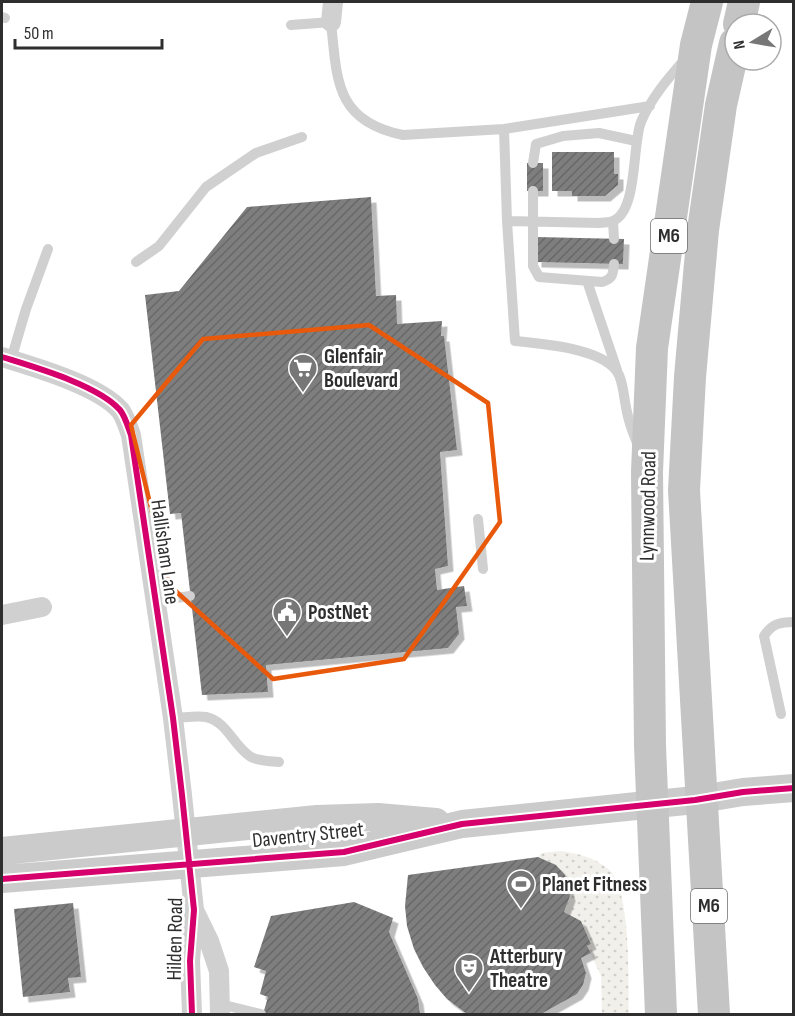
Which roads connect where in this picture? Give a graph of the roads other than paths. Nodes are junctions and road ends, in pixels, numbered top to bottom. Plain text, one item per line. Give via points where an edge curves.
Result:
1 (333, 2) edge
2 (707, 2) edge
3 (331, 22) junction
4 (291, 25) dead end
5 (696, 45) junction
6 (728, 72) edge
7 (650, 106) junction
8 (504, 129) junction
9 (302, 137) dead end
10 (636, 141) junction
11 (533, 163) dead end
12 (533, 191) dead end
13 (507, 220) junction
14 (532, 221) junction
15 (613, 221) junction
16 (614, 239) dead end
17 (48, 249) dead end
18 (136, 262) dead end
19 (614, 264) dead end
20 (587, 281) junction
21 (6, 358) edge
22 (618, 374) junction
23 (647, 472) junction
24 (478, 519) dead end
25 (483, 569) dead end
26 (190, 596) dead end
27 (156, 601) junction
28 (42, 607) dead end
29 (2, 615) edge
30 (794, 622) edge
31 (781, 714) dead end
32 (173, 718) junction
33 (279, 762) dead end
34 (794, 788) edge
35 (703, 798) junction
36 (651, 804) junction
37 (462, 824) junction
38 (186, 832) junction
39 (2, 850) edge
40 (189, 864) junction
41 (2, 879) edge
42 (194, 910) junction
43 (220, 1009) edge
44 (192, 1014) edge
45 (261, 1014) edge
46 (662, 1014) edge
47 (698, 1014) edge
48 (714, 1014) edge

1 - 3 street
2 - 5 main road, Lynnwood Road / M6
3 - 4 lane
3 - 8 lane via 339,86 351,109 362,118 387,132 403,135
5 - 7 lane
5 - 23 main road, Lynnwood Road / M6 via 652,348
6 - 35 main road, Lynnwood Road / M6 via 703,230 684,490
7 - 8 lane
7 - 10 lane
8 - 13 lane
9 - 18 lane via 256,153 206,187 159,246
10 - 11 lane via 599,133 563,136 536,144
10 - 15 lane via 633,182 622,214
12 - 14 lane
13 - 14 lane
13 - 22 lane via 515,341 591,355 607,362
14 - 15 lane
14 - 20 lane via 533,266 539,277
15 - 16 lane
17 - 21 lane
19 - 20 lane via 608,280
20 - 22 lane
21 - 27 street, Hallisham Lane via 85,387 107,398 122,412 131,435
22 - 23 lane
23 - 36 main road, Lynnwood Road / M6
24 - 25 lane
26 - 27 lane
27 - 32 street, Hallisham Lane
28 - 29 street
30 - 31 lane via 780,622 764,636
32 - 33 lane via 212,719 222,724 254,758
32 - 38 street, Hallisham Lane
34 - 35 street, Daventry Street
35 - 36 street, Daventry Street
35 - 47 main road via 693,815 692,832
35 - 48 main road, Lynnwood Road / M6
36 - 37 street, Daventry Street
36 - 46 main road, Lynnwood Road / M6
37 - 38 street, Daventry Street via 348,817
37 - 40 street, Daventry Street via 344,852
38 - 39 street, Daventry Street
38 - 40 street, Hilden Road
40 - 41 street, Daventry Street
40 - 42 street, Hilden Road
42 - 43 street, Hilden Road via 219,971
42 - 44 street, Hilden Road via 182,961
43 - 45 lane

